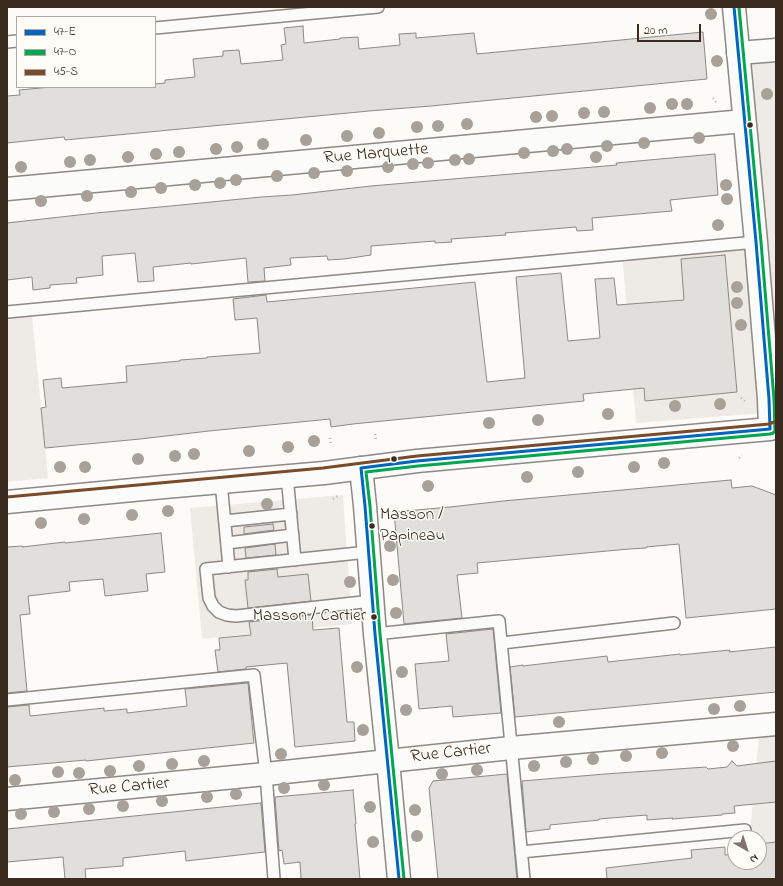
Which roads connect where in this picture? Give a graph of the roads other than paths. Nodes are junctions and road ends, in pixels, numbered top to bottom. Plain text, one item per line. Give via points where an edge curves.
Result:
1 (378, 7) edge
2 (734, 7) edge
3 (156, 28) edge
4 (776, 50) edge
5 (738, 53) junction
6 (744, 121) junction
7 (7, 189) edge
8 (756, 242) junction
9 (7, 312) edge
10 (774, 428) edge
11 (360, 468) junction
12 (288, 476) junction
13 (222, 482) junction
14 (7, 502) edge
15 (291, 514) junction
16 (225, 521) junction
17 (293, 535) junction
18 (227, 543) junction
19 (368, 552) junction
20 (295, 560) junction
21 (229, 567) junction
22 (372, 601) junction
23 (674, 623) dead end
24 (375, 634) junction
25 (502, 643) junction
26 (7, 700) edge
27 (776, 724) edge
28 (511, 748) junction
29 (388, 761) junction
30 (266, 774) junction
31 (7, 799) edge
32 (727, 832) edge
33 (521, 852) junction
34 (274, 879) edge
35 (399, 879) edge
36 (524, 879) edge

1 - 3 lane
2 - 5 street
4 - 5 street
5 - 6 street
6 - 7 street, Rue Marquette
6 - 8 street
8 - 9 lane
8 - 10 street via 769,399
10 - 11 street
11 - 12 street
11 - 19 street
12 - 13 street
12 - 15 lane
13 - 14 street
13 - 16 lane
15 - 16 lane
15 - 17 lane
16 - 18 lane
17 - 18 lane
17 - 20 lane
18 - 21 lane
19 - 20 lane
19 - 22 street
20 - 21 lane
21 - 22 lane via 206,569 213,606 227,615
22 - 24 street
23 - 25 lane
24 - 25 lane via 499,621
24 - 29 street
25 - 28 lane
26 - 30 lane via 254,675
27 - 28 street, Rue Cartier
28 - 29 street, Rue Cartier
28 - 33 lane
29 - 30 street, Rue Cartier
29 - 35 street
30 - 31 street, Rue Cartier
30 - 34 lane
32 - 33 lane
33 - 36 lane

